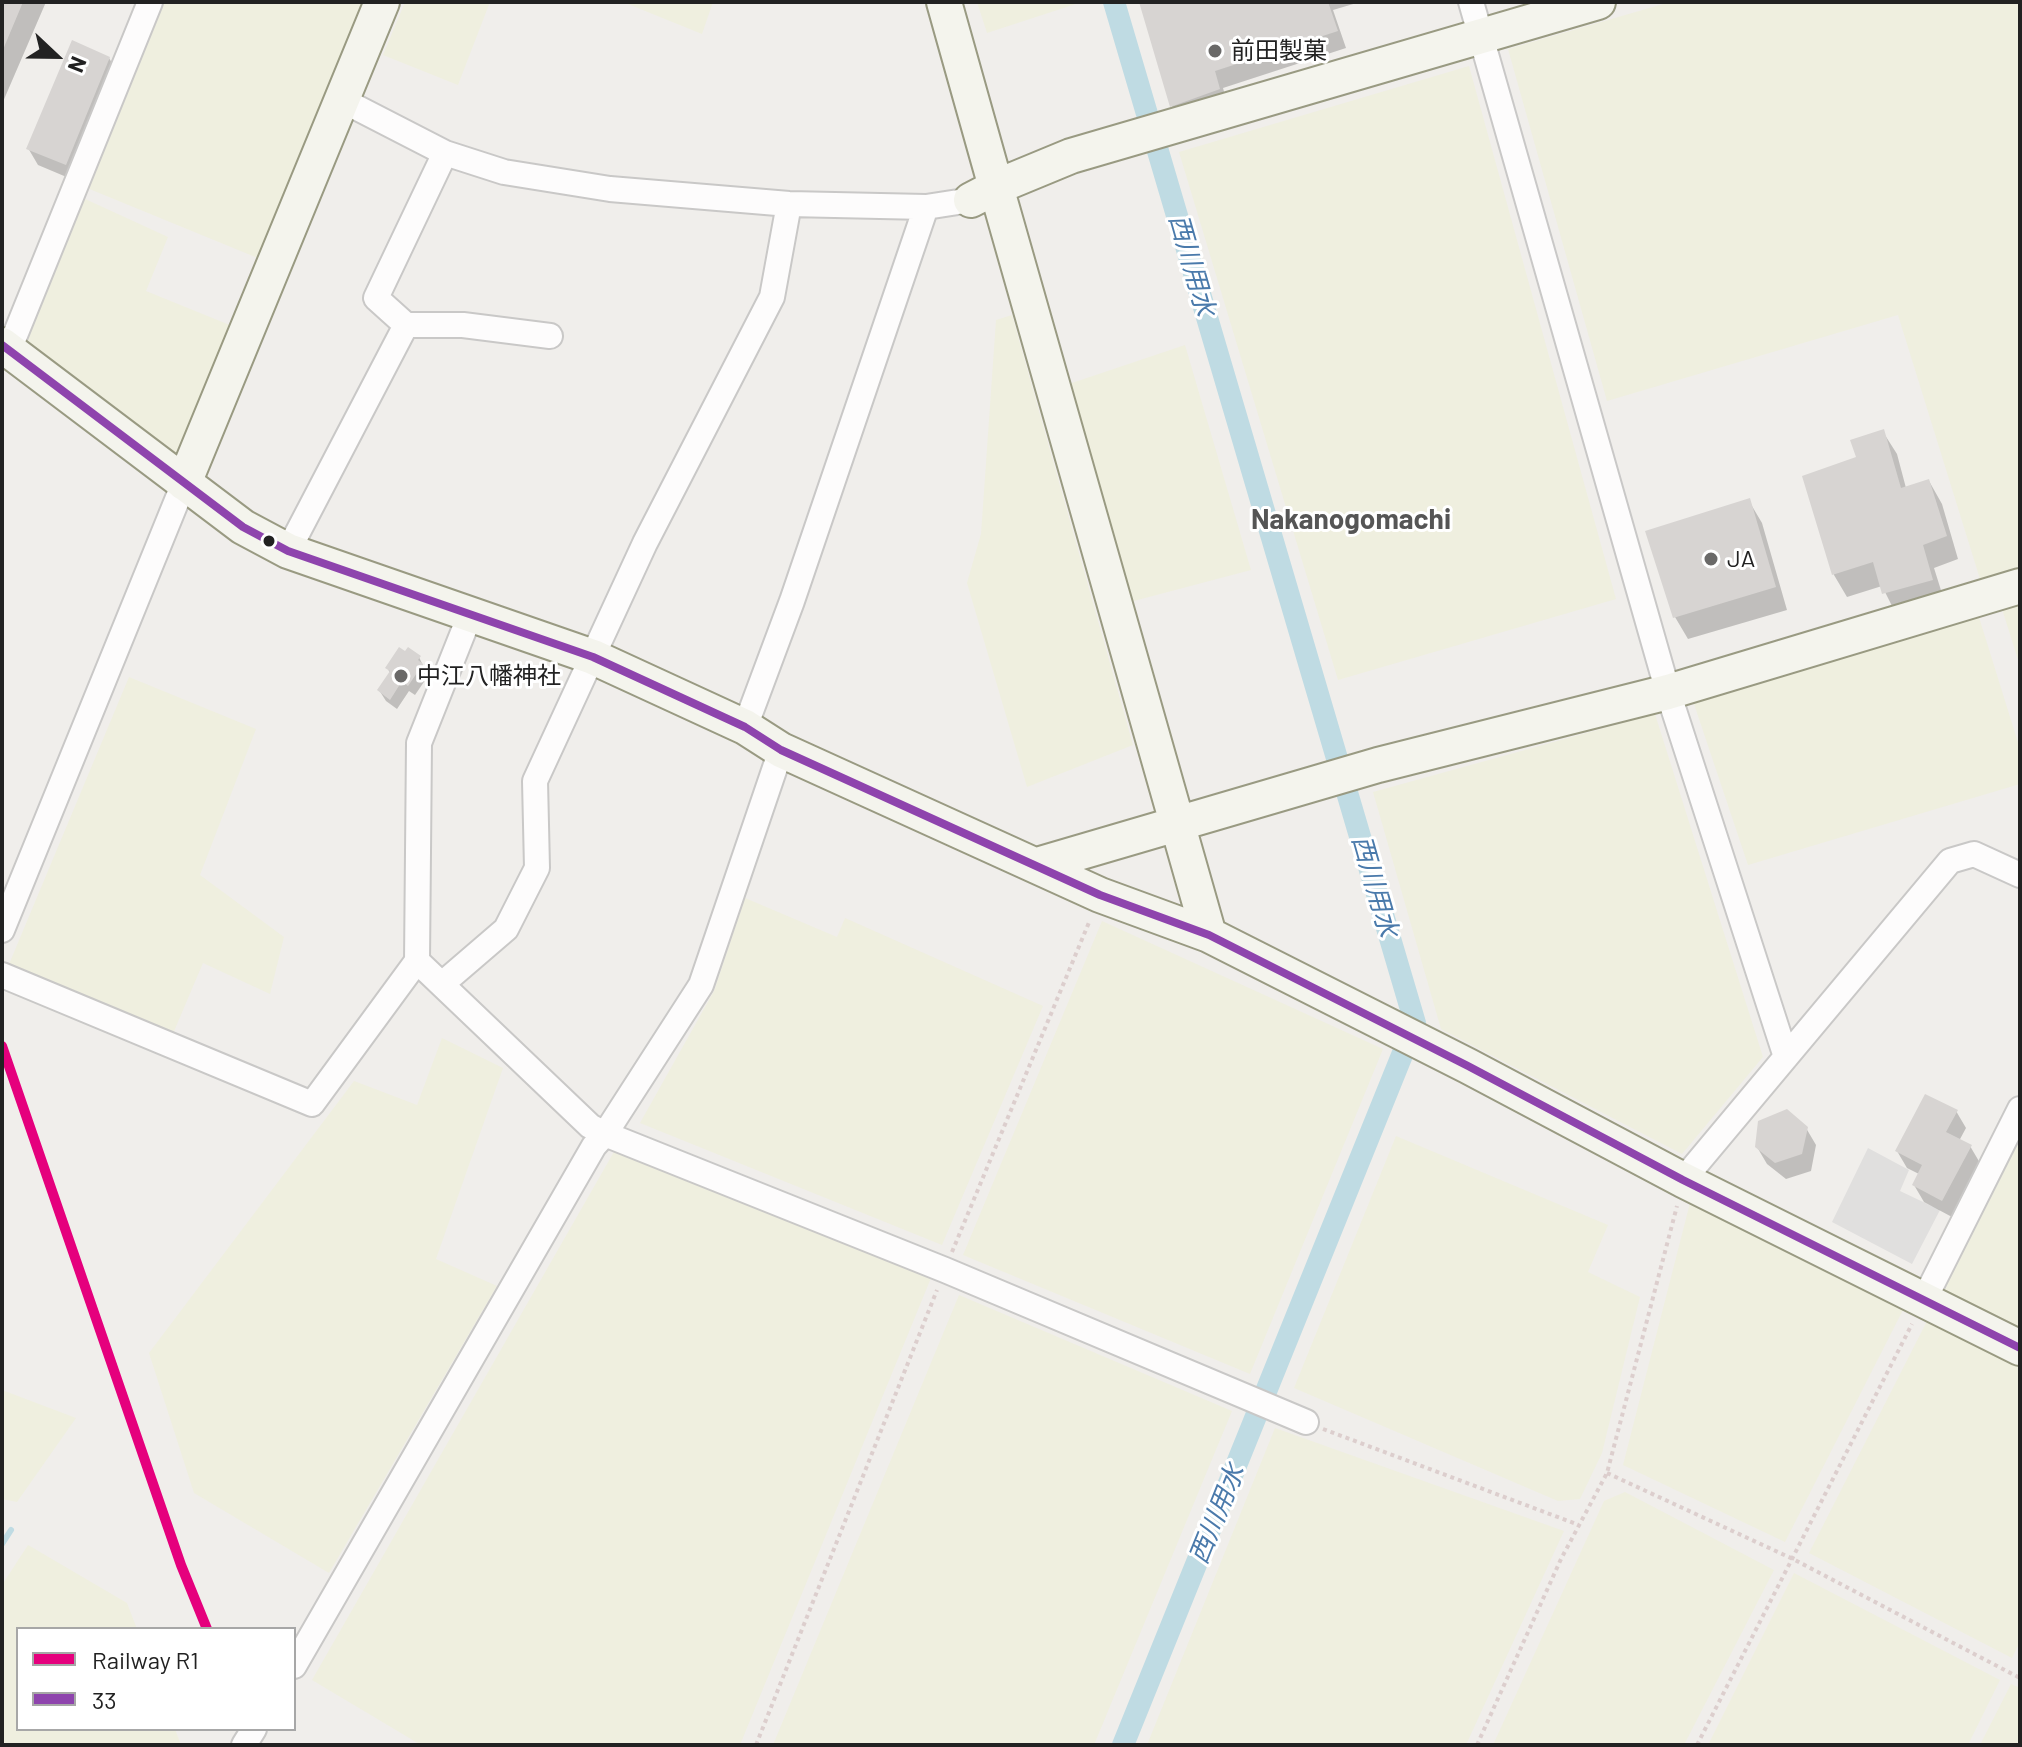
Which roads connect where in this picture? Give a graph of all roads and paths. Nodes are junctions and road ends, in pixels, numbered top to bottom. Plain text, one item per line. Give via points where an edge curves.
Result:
1 (150, 2) edge
2 (382, 2) edge
3 (944, 2) edge
4 (1471, 2) edge
5 (1598, 2) edge
6 (1481, 36) junction
7 (342, 100) junction
8 (445, 153) junction
9 (984, 194) junction
10 (789, 204) junction
11 (926, 207) junction
12 (406, 325) junction
13 (550, 336) dead end
14 (6, 348) edge
15 (184, 483) junction
16 (288, 551) junction
17 (2020, 586) edge
18 (470, 615) junction
19 (593, 657) junction
20 (1668, 692) junction
21 (745, 727) junction
22 (781, 750) junction
23 (1178, 823) junction
24 (1037, 865) junction
25 (2020, 875) edge
26 (1100, 895) junction
27 (2, 930) edge
28 (1209, 935) junction
29 (417, 961) junction
30 (2, 975) edge
31 (442, 984) junction
32 (1786, 1057) junction
33 (2020, 1109) edge
34 (605, 1134) junction
35 (1683, 1180) junction
36 (945, 1270) junction
37 (1924, 1300) junction
38 (2020, 1348) edge
39 (1306, 1422) joint
40 (1607, 1473) junction
41 (1579, 1525) junction
42 (1793, 1559) junction
43 (296, 1663) edge
44 (2020, 1678) edge
45 (756, 1745) edge
46 (1477, 1745) edge
47 (1697, 1745) edge

1 - 14 street
2 - 7 street
3 - 9 street
4 - 6 street
5 - 6 street
6 - 9 street via 1071,156
6 - 20 street
7 - 8 street
7 - 15 street
8 - 10 street via 504,172 610,189
8 - 12 street via 376,298
9 - 11 street
9 - 23 street
10 - 11 street
10 - 19 street via 772,297 645,543
11 - 21 street
12 - 13 street via 463,325
12 - 16 street
14 - 15 street
15 - 16 street via 243,527
15 - 27 street
16 - 18 street
17 - 20 street
18 - 19 street
18 - 29 street via 419,743
19 - 21 street
19 - 31 street via 535,781 537,868 506,929
20 - 23 street via 1378,765
20 - 32 street
21 - 22 street
22 - 24 street
22 - 34 street via 701,985
23 - 24 street
23 - 28 street
24 - 26 street
25 - 32 street via 1974,854 1950,861
26 - 28 street
26 - 36 path
28 - 35 street
29 - 30 street via 312,1104
29 - 31 street
31 - 34 street via 590,1126
32 - 35 street
33 - 37 street
34 - 36 street
34 - 43 street
35 - 37 street
35 - 40 path
36 - 39 street
36 - 45 path
37 - 38 street
37 - 42 path
39 - 41 path
40 - 41 path
40 - 42 path
41 - 46 path
42 - 44 path
42 - 47 path

